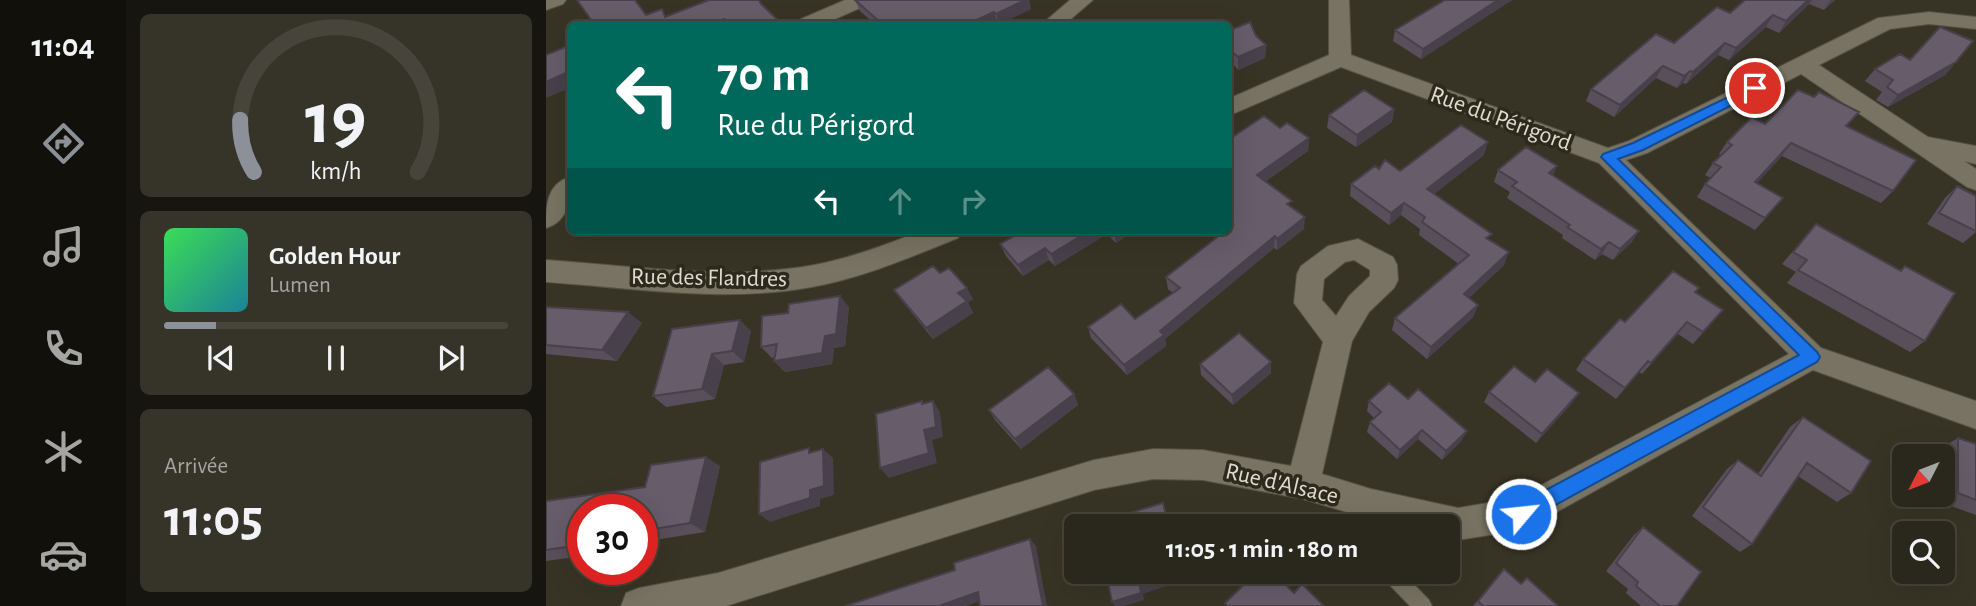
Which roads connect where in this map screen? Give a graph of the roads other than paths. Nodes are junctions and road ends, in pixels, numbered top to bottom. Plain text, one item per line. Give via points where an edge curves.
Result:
1 (556, 0) edge
2 (862, 0) edge
3 (1083, 0) edge
4 (1339, 0) edge
5 (546, 4) edge
6 (822, 21) edge
7 (1056, 21) edge
8 (1976, 23) edge
9 (1340, 59) junction
10 (1802, 64) junction
11 (1232, 106) edge
12 (1925, 144) junction
13 (1976, 155) edge
14 (1608, 157) junction
15 (1976, 181) edge
16 (567, 190) edge
17 (546, 218) edge
18 (939, 235) edge
19 (546, 271) edge
20 (1338, 339) dead end
21 (1811, 357) junction
22 (1976, 415) edge
23 (1303, 484) junction
24 (1364, 514) edge
25 (1460, 524) edge
26 (1401, 584) edge
27 (639, 606) edge
28 (1423, 606) edge

1 - 5 street
2 - 6 street
3 - 7 street
4 - 9 street
8 - 10 street via 1929,18 1885,23
9 - 11 street
9 - 14 street, Rue du Périgord
10 - 12 street
10 - 14 street via 1638,147
12 - 13 street
12 - 15 street
14 - 21 street, Rue du Périgord
16 - 17 street
18 - 19 street, Rue des Flandres via 879,258 792,279 712,281
20 - 23 street
21 - 22 street
21 - 25 street, Rue d'Alsace via 1521,514
23 - 24 street, Rue d'Alsace
23 - 27 street, Rue d'Alsace via 1203,465 1153,464 1106,472 718,591
26 - 28 lane

